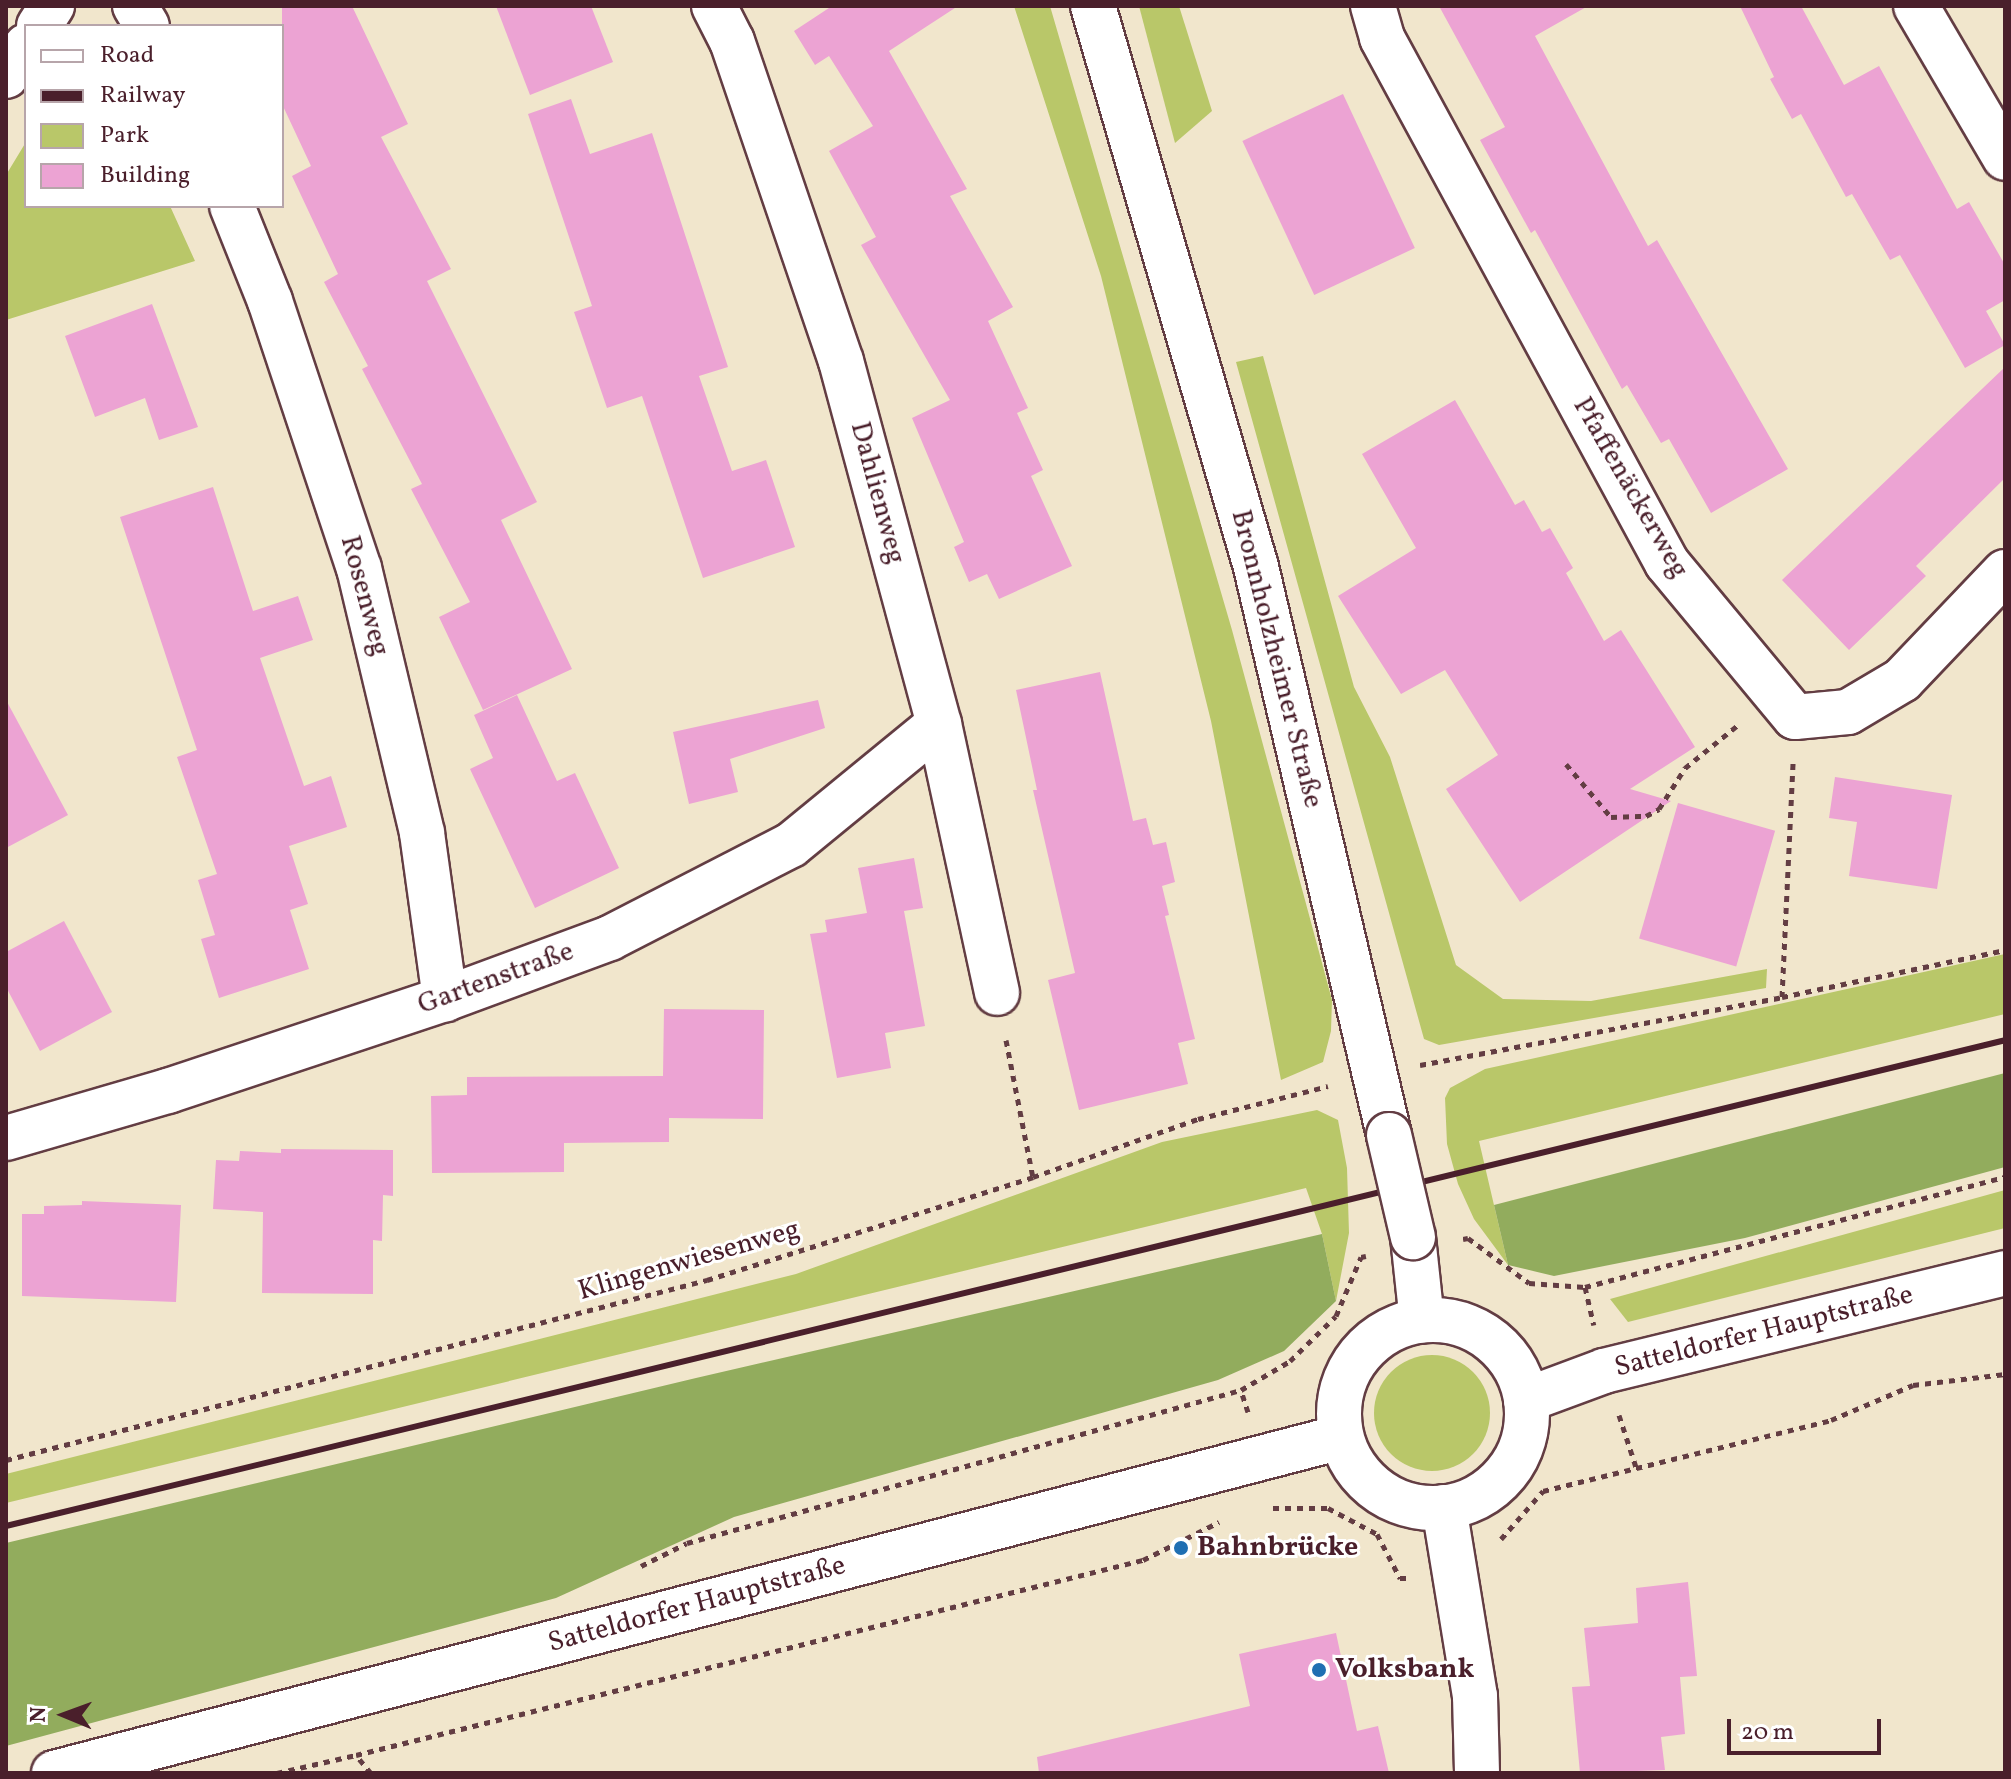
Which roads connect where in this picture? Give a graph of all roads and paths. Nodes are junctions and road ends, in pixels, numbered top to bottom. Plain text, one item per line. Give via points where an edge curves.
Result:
1 (52, 6) edge
2 (135, 6) edge
3 (714, 6) edge
4 (1093, 6) edge
5 (1373, 6) edge
6 (1916, 6) edge
7 (40, 24) edge
8 (146, 24) edge
9 (24, 49) edge
10 (6, 76) edge
11 (2005, 158) edge
12 (233, 208) edge
13 (2005, 572) edge
14 (1795, 717) junction
15 (939, 724) junction
16 (1704, 755) dead end
17 (1566, 764) dead end
18 (2005, 950) edge
19 (997, 993) joint
20 (1782, 997) junction
21 (445, 999) junction
22 (1375, 1074) junction
23 (6, 1138) edge
24 (1033, 1177) junction
25 (2005, 1177) edge
26 (1413, 1243) junction
27 (2005, 1273) edge
28 (1422, 1321) junction
29 (2005, 1374) edge
30 (1241, 1390) junction
31 (1526, 1400) junction
32 (1341, 1437) junction
33 (1262, 1458) junction
34 (6, 1460) edge
35 (1444, 1507) junction
36 (1262, 1508) dead end
37 (1278, 1508) junction
38 (1221, 1521) dead end
39 (632, 1571) dead end
40 (1454, 1572) junction
41 (356, 1755) junction
42 (54, 1773) edge
43 (277, 1773) edge
44 (371, 1773) edge
45 (1477, 1773) edge

1 - 7 street
2 - 8 street
3 - 15 street, Dahlienweg via 732,41 841,361
4 - 22 street, Bronnholzheimer Straße via 1256,567
5 - 14 street, Pfaffenäckerweg via 1382,38 1667,563
6 - 11 street
9 - 10 street
12 - 21 street, Rosenweg via 270,301 359,568 422,833
13 - 14 street via 1902,680 1848,712
14 - 20 path
15 - 19 street, Dahlienweg
15 - 21 street, Gartenstraße via 791,845 610,938
16 - 17 path via 1685,768 1659,809 1627,819 1611,817
18 - 20 path, Klingenwiesenweg
19 - 24 path
20 - 22 path, Klingenwiesenweg
21 - 23 street, Gartenstraße via 168,1091
22 - 24 path, Klingenwiesenweg via 1198,1119
22 - 26 street, Bronnholzheimer Straße, bridge
24 - 34 path, Klingenwiesenweg via 707,1280
25 - 26 path via 1585,1287 1529,1283 1468,1238
26 - 28 street, Bronnholzheimer Straße
26 - 30 path via 1361,1257 1336,1316 1290,1361
27 - 31 street, Satteldorfer Hauptstraße via 1604,1371
28 - 31 street via 1473,1328 1498,1346 1517,1370
28 - 32 street via 1385,1332 1361,1352 1345,1377 1338,1406
29 - 40 path via 1913,1385 1831,1420 1543,1491 1502,1534 1497,1564
30 - 33 path
30 - 39 path via 687,1543
31 - 35 street via 1526,1428 1518,1455 1502,1479 1480,1496
32 - 33 street, Satteldorfer Hauptstraße
32 - 35 street via 1352,1464 1371,1486 1396,1501
33 - 37 path
33 - 42 street, Satteldorfer Hauptstraße
35 - 40 street
36 - 37 path
37 - 40 path via 1328,1508 1377,1534 1400,1578
38 - 41 path via 1143,1560
40 - 45 street via 1475,1696
41 - 43 path
41 - 44 path

